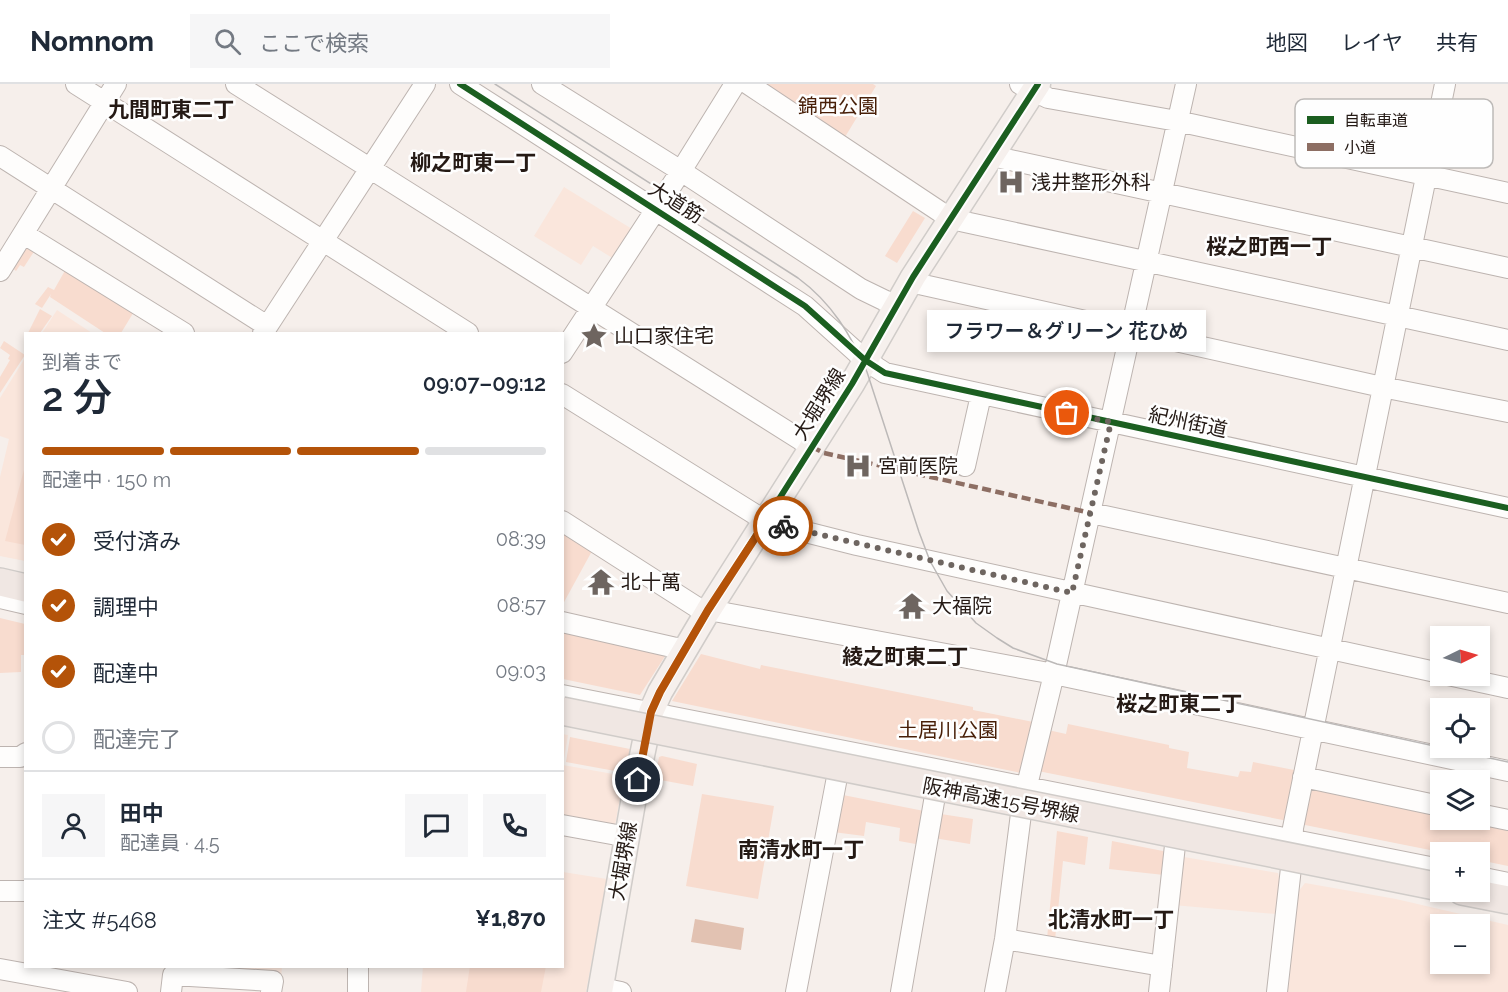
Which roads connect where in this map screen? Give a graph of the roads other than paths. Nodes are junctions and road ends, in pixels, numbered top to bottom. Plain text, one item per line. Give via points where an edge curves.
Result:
1 (76, 84) edge
2 (116, 84) edge
3 (236, 84) edge
4 (425, 84) edge
5 (460, 84) edge
6 (542, 84) edge
7 (735, 84) edge
8 (748, 84) edge
9 (1186, 84) edge
10 (1445, 84) edge
11 (1030, 87) edge
12 (1442, 99) edge
13 (104, 103) junction
14 (1177, 122) junction
15 (1295, 147) edge
16 (0, 156) edge
17 (992, 156) junction
18 (1393, 168) edge
19 (1427, 168) edge
20 (370, 170) junction
21 (681, 171) junction
22 (1426, 175) junction
23 (51, 188) junction
24 (1162, 192) junction
25 (1508, 193) edge
26 (655, 209) junction
27 (951, 219) junction
28 (24, 234) junction
29 (324, 240) junction
30 (1412, 248) junction
31 (1147, 261) junction
32 (1508, 268) edge
33 (0, 271) edge
34 (910, 282) junction
35 (896, 306) junction
36 (590, 309) junction
37 (1397, 316) junction
38 (266, 330) edge
39 (182, 332) edge
40 (466, 332) edge
41 (1131, 332) junction
42 (1508, 340) edge
43 (564, 350) edge
44 (865, 360) junction
45 (1382, 387) junction
46 (564, 395) edge
47 (981, 395) junction
48 (1508, 412) edge
49 (1111, 422) junction
50 (812, 447) junction
51 (965, 465) dead end
52 (1364, 476) junction
53 (1508, 508) edge
54 (1091, 513) junction
55 (767, 520) junction
56 (564, 522) edge
57 (1345, 569) junction
58 (0, 580) edge
59 (24, 586) edge
60 (1072, 593) junction
61 (0, 596) edge
62 (24, 602) edge
63 (1508, 603) edge
64 (708, 610) junction
65 (564, 622) edge
66 (1329, 649) junction
67 (685, 650) junction
68 (1430, 671) edge
69 (1054, 674) junction
70 (1490, 684) edge
71 (1508, 688) edge
72 (564, 697) edge
73 (564, 698) edge
74 (564, 713) edge
75 (564, 713) edge
76 (649, 722) junction
77 (1313, 731) junction
78 (24, 754) edge
79 (0, 757) edge
80 (1508, 771) edge
81 (838, 772) junction
82 (1304, 777) junction
83 (936, 790) junction
84 (1025, 797) junction
85 (1430, 804) edge
86 (1490, 816) edge
87 (1508, 820) edge
88 (564, 825) edge
89 (1176, 836) junction
90 (628, 837) junction
91 (1292, 849) junction
92 (1430, 869) edge
93 (1430, 870) edge
94 (1490, 880) edge
95 (1508, 884) edge
96 (1430, 885) edge
97 (1430, 886) edge
98 (0, 891) edge
99 (24, 891) edge
100 (1490, 897) edge
101 (1490, 898) edge
102 (1508, 901) edge
103 (1005, 939) junction
104 (1162, 966) junction
105 (358, 968) edge
106 (0, 969) edge
107 (172, 978) edge
108 (121, 991) edge
109 (607, 991) edge
110 (271, 992) edge
111 (358, 992) edge
112 (796, 992) edge
113 (902, 992) edge
114 (995, 992) edge
115 (1159, 992) edge
116 (1277, 992) edge

1 - 13 street
2 - 13 street
3 - 20 street
4 - 20 street
5 - 26 street, 大道筋
6 - 21 street, 大道筋
7 - 21 street
8 - 27 street
9 - 14 street
10 - 12 street
11 - 14 street via 1048,98
11 - 17 main road, 大堀堺線
13 - 23 street
13 - 29 street
14 - 15 street
14 - 24 street
16 - 23 street
17 - 24 street
17 - 27 main road, 大堀堺線
18 - 22 street
19 - 22 street
20 - 29 street
20 - 36 street
21 - 26 street
21 - 35 street, 大道筋 via 861,289
22 - 25 street
22 - 30 street
23 - 28 street
23 - 38 street
24 - 30 street
24 - 31 street
26 - 36 street
26 - 44 street, 大道筋 via 805,306
27 - 31 street
27 - 34 main road, 大堀堺線
28 - 33 street
28 - 39 street
29 - 38 street
29 - 40 street
30 - 32 street
30 - 37 street
31 - 37 street
31 - 41 street
34 - 35 main road, 大堀堺線
34 - 41 street
35 - 44 main road, 大堀堺線
36 - 43 street
36 - 50 street
37 - 42 street
37 - 45 street
41 - 45 street
41 - 49 street
44 - 47 street, 紀州街道 via 885,373
44 - 50 main road, 大堀堺線
45 - 48 street
45 - 52 street
46 - 55 street
47 - 49 street, 紀州街道
47 - 51 street
49 - 52 street, 紀州街道
49 - 54 street
50 - 55 main road, 大堀堺線
52 - 53 street, 紀州街道
52 - 57 street
54 - 57 street
54 - 60 street
55 - 60 street via 857,545
55 - 64 main road, 大堀堺線
56 - 64 street via 698,608
57 - 63 street
57 - 66 street
58 - 59 highway
60 - 66 street
60 - 69 street
61 - 62 highway
64 - 67 main road, 大堀堺線
64 - 69 street
65 - 67 street
66 - 68 street
66 - 77 street
67 - 76 main road, 大堀堺線
69 - 77 street
69 - 84 street
70 - 71 street
72 - 92 highway, 阪神高速15号堺線
73 - 76 street
74 - 76 street
75 - 97 highway, 阪神高速15号堺線, bridge
76 - 81 street
76 - 84 street
76 - 90 main road, 大堀堺線
77 - 80 street
77 - 82 street
78 - 79 street
81 - 83 street
81 - 112 street
82 - 85 street
82 - 91 street
83 - 84 street
83 - 113 street
84 - 89 street
84 - 91 street
84 - 103 street
86 - 87 street
88 - 90 street
89 - 91 street
89 - 104 street
90 - 109 main road, 大堀堺線
91 - 93 street
91 - 96 street
91 - 116 street
94 - 95 highway
98 - 99 street
100 - 102 highway
101 - 102 street
103 - 104 street
103 - 114 street
104 - 115 street
105 - 111 street
106 - 108 street
107 - 110 street via 273,981

